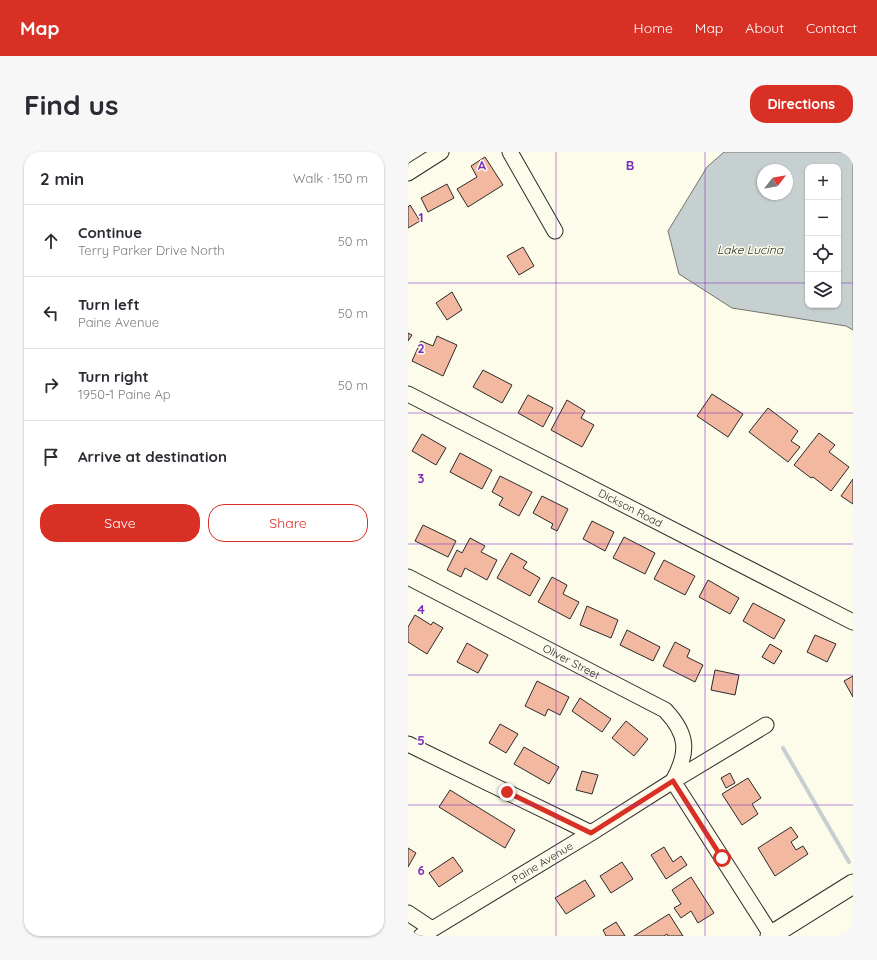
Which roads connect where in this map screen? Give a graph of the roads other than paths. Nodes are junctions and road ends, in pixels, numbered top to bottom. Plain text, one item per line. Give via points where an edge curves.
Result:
1 (441, 152) edge
2 (510, 152) edge
3 (408, 173) edge
4 (555, 231) dead end
5 (408, 394) edge
6 (408, 577) edge
7 (853, 622) edge
8 (766, 725) dead end
9 (408, 744) edge
10 (673, 781) junction
11 (591, 833) junction
12 (853, 884) edge
13 (408, 914) edge
14 (426, 932) edge
15 (771, 936) edge

1 - 3 street
2 - 4 street
5 - 7 street, Dickson Road
6 - 10 street, Oliver Street via 665,710 675,720 684,746 682,762
8 - 10 street, Paine Avenue
9 - 11 street
10 - 11 street, Paine Avenue
10 - 15 street
11 - 14 street, Paine Avenue
12 - 15 main road
13 - 14 street

